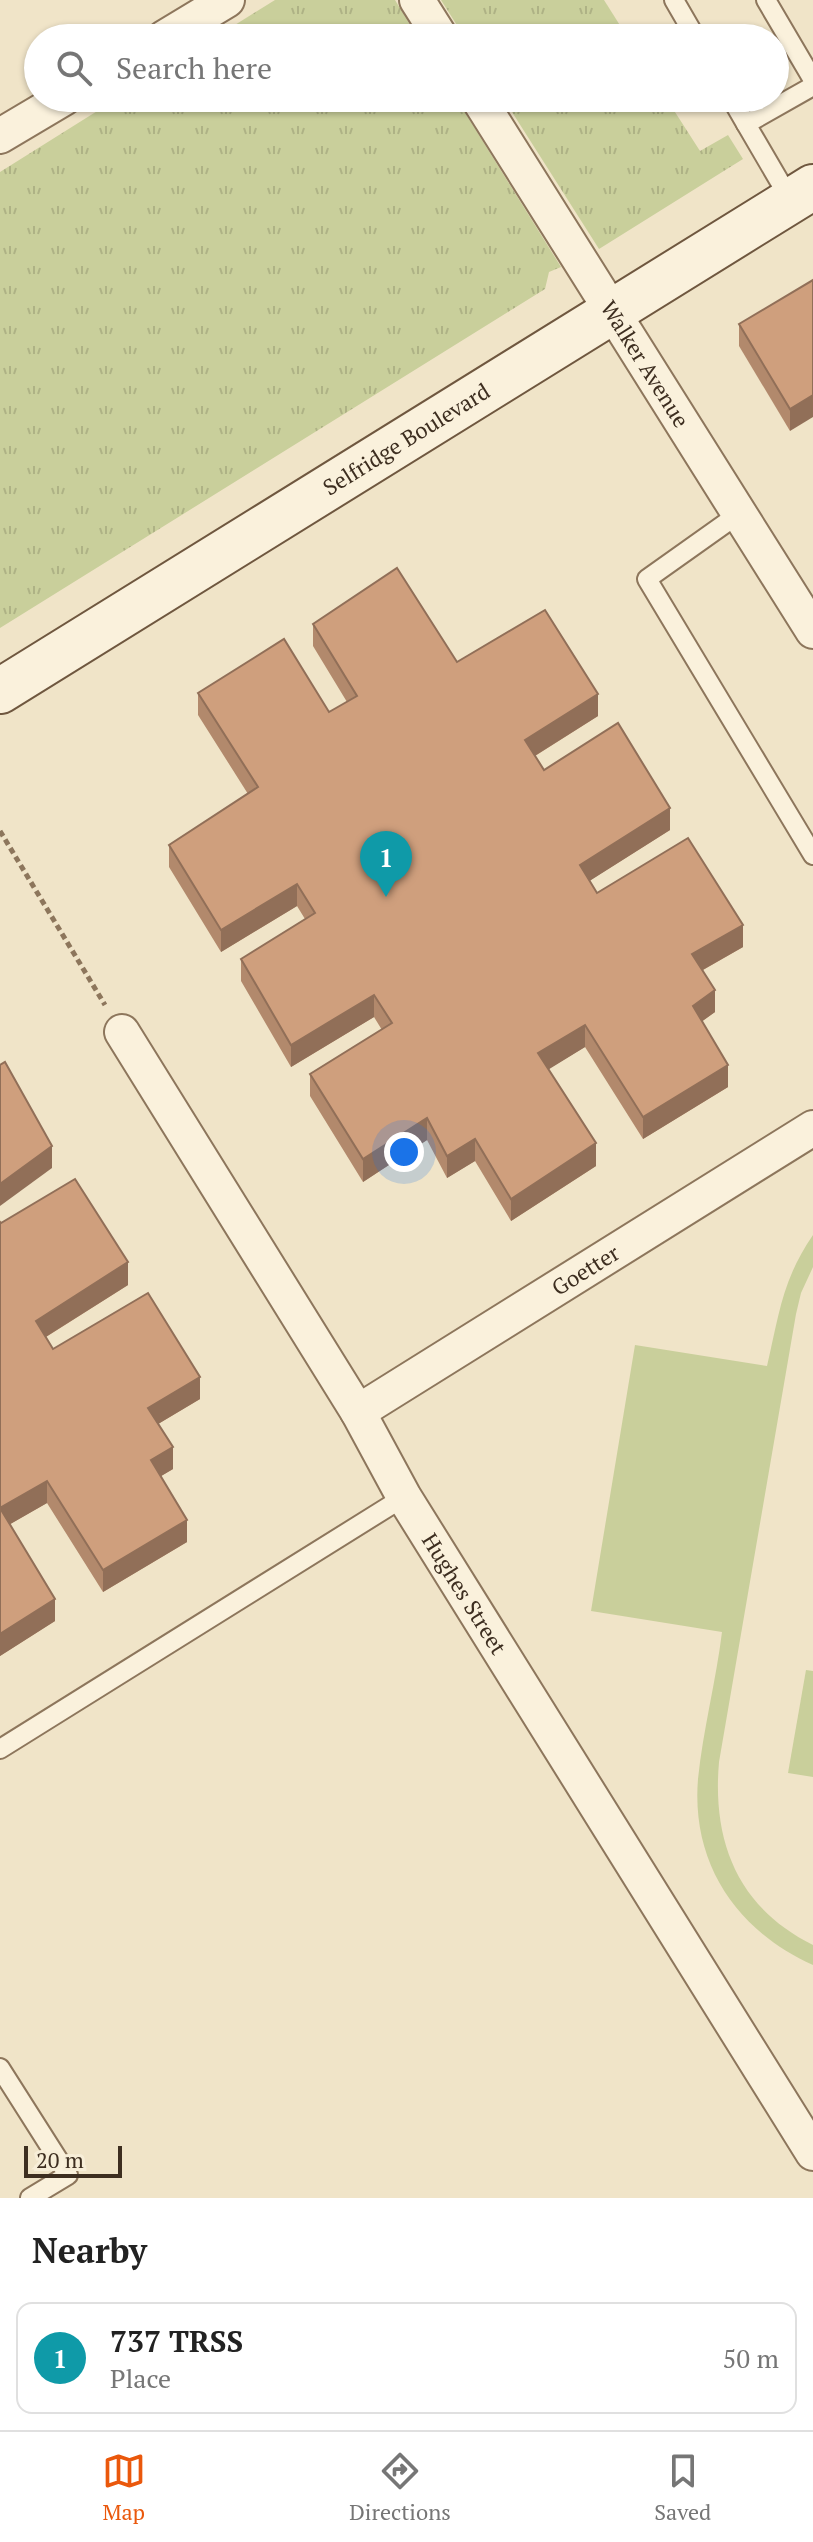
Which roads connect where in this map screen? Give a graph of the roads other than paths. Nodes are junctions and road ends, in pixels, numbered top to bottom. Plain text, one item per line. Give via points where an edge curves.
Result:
1 (227, 0) edge
2 (417, 0) edge
3 (674, 0) edge
4 (766, 0) edge
5 (187, 24) edge
6 (432, 24) edge
7 (688, 24) edge
8 (780, 24) edge
9 (789, 41) edge
10 (813, 83) edge
11 (789, 98) edge
12 (40, 112) edge
13 (487, 112) edge
14 (739, 112) edge
15 (766, 112) edge
16 (746, 124) junction
17 (0, 136) edge
18 (802, 194) edge
19 (612, 310) junction
20 (740, 513) junction
21 (813, 631) edge
22 (0, 691) edge
23 (813, 855) edge
24 (122, 1032) road end
25 (813, 1128) edge
26 (358, 1412) junction
27 (404, 1497) junction
28 (0, 1749) edge
29 (0, 2068) edge
30 (813, 2153) edge
31 (30, 2198) edge

1 - 5 street
2 - 6 street
3 - 7 lane
4 - 8 lane
9 - 10 lane
10 - 11 lane
12 - 17 street
13 - 19 street, Walker Avenue
14 - 16 lane
15 - 16 lane
16 - 18 lane
18 - 19 street, Selfridge Boulevard
19 - 20 street, Walker Avenue
19 - 22 street, Selfridge Boulevard
20 - 21 street, Walker Avenue
20 - 23 lane via 647,579
24 - 26 street, Hughes Street
25 - 26 street, Goetter
26 - 27 street, Hughes Street
27 - 28 lane
27 - 30 street, Hughes Street
29 - 31 lane via 68,2175

